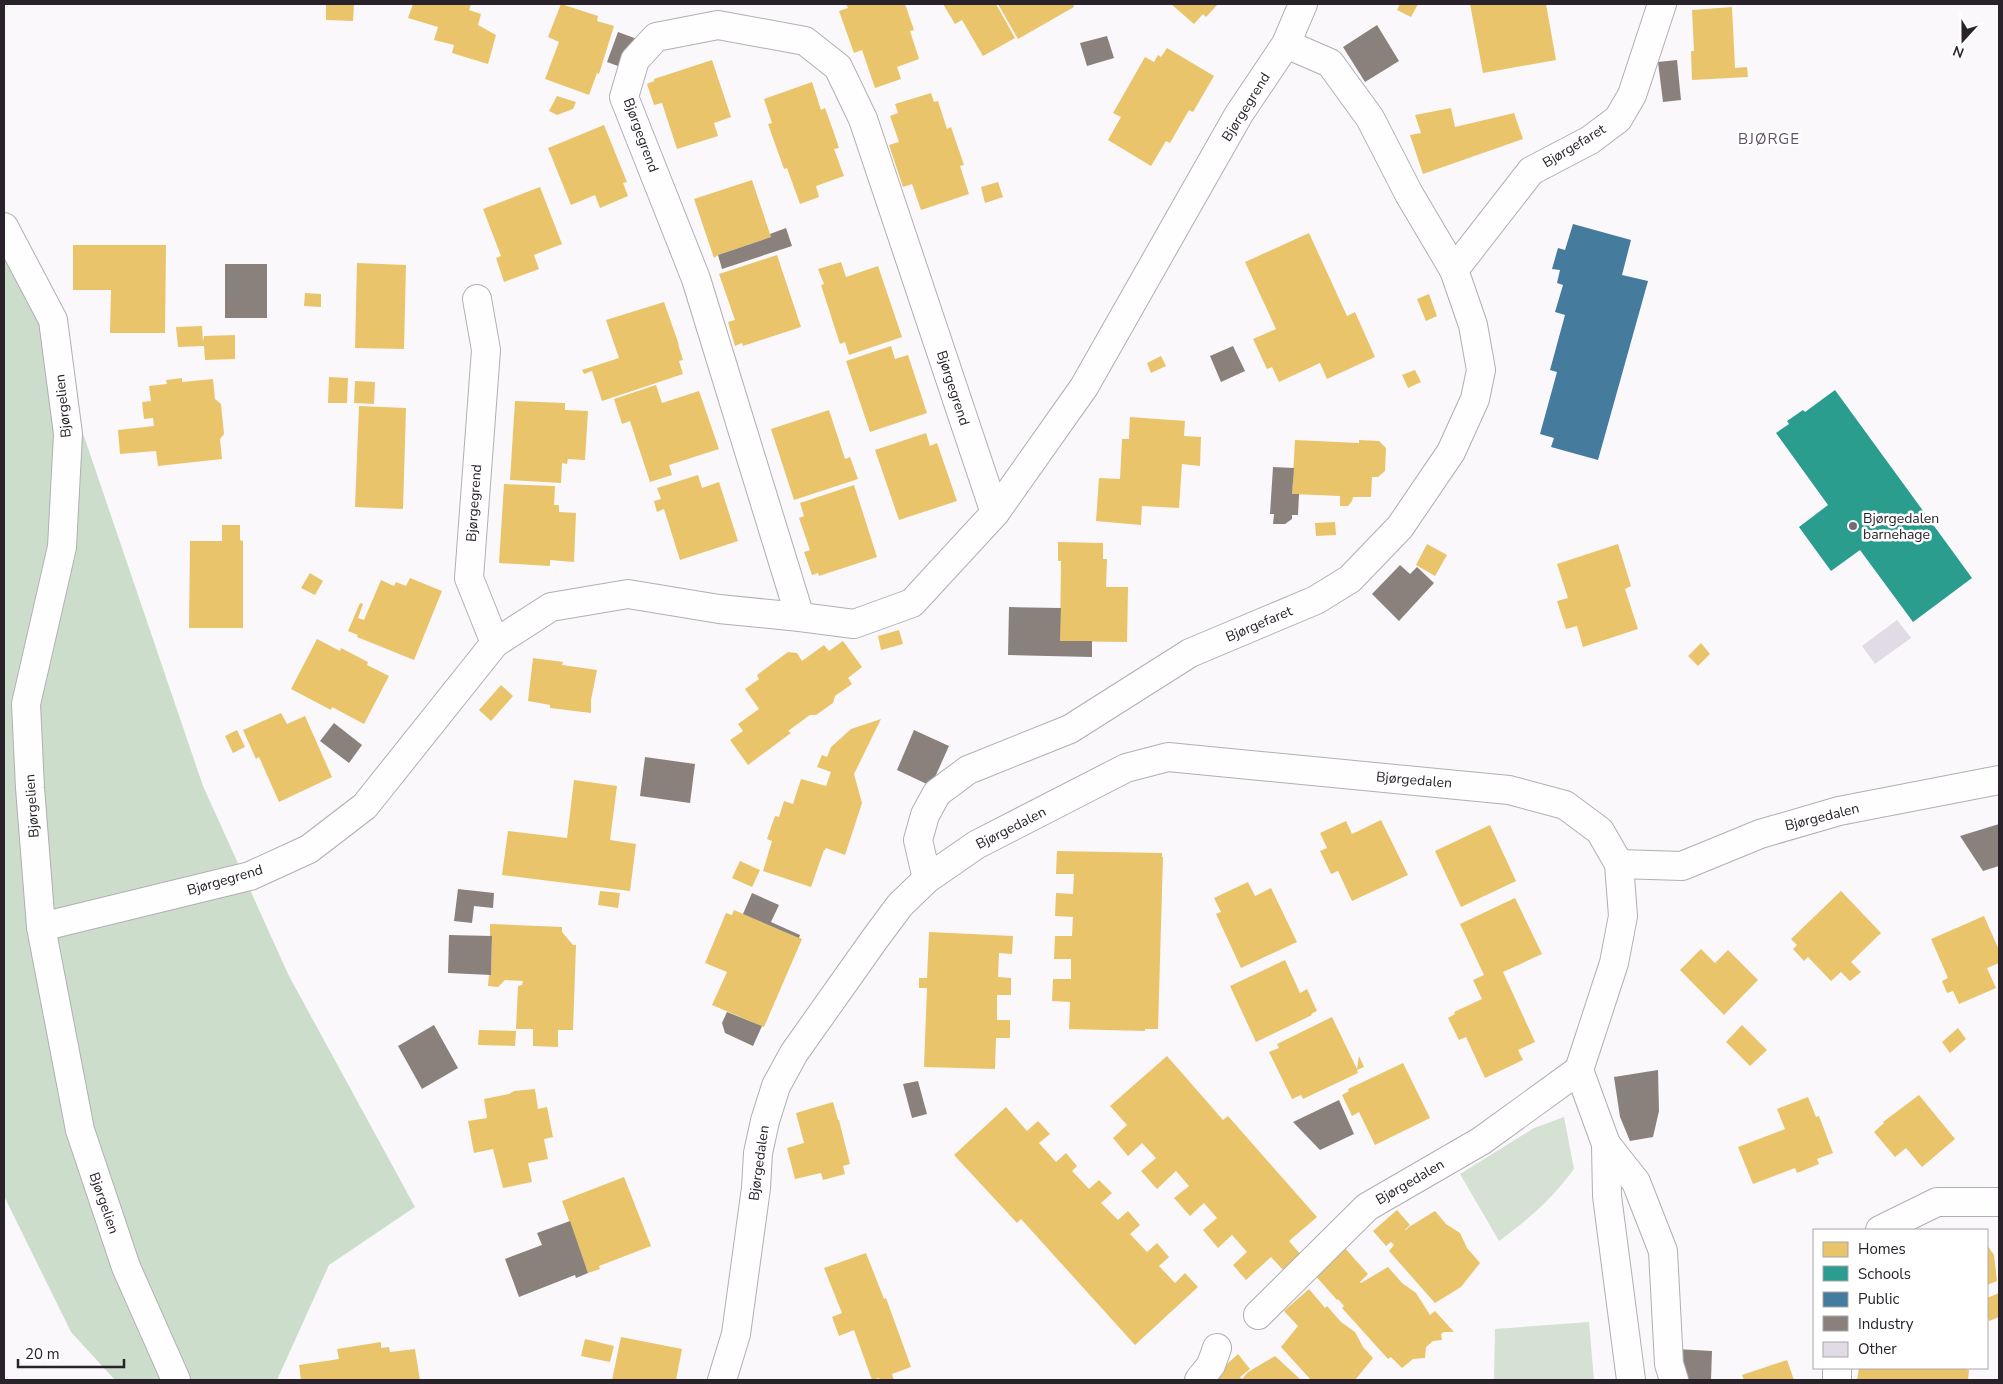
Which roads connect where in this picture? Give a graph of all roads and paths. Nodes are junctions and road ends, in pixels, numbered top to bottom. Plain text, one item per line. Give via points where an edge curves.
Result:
1 (1303, 4) edge
2 (1662, 4) edge
3 (1286, 44) junction
4 (4, 227) edge
5 (1454, 270) junction
6 (477, 299) dead end
7 (995, 513) junction
8 (800, 617) junction
9 (495, 642) junction
10 (1999, 780) edge
11 (1619, 864) junction
12 (927, 879) junction
13 (41, 927) junction
14 (1578, 1070) junction
15 (1606, 1144) junction
16 (1999, 1202) edge
17 (1882, 1229) edge
18 (1258, 1315) dead end
19 (1217, 1348) dead end
20 (176, 1380) edge
21 (722, 1380) edge
22 (1199, 1380) edge
23 (1631, 1380) edge
24 (1674, 1380) edge

1 - 3 street, Bjørgegrend
2 - 5 street, Bjørgefaret via 1632,95 1618,119 1590,140 1531,171
3 - 5 street, Bjørgefaret via 1330,63 1336,71 1370,118 1409,194
3 - 7 street, Bjørgegrend via 1239,114 1084,387
4 - 13 street, Bjørgelien via 53,320 68,434 62,547 26,704
5 - 12 street, Bjørgefaret via 1473,325 1481,370 1476,399 1451,452 1400,528 1350,580 1316,600 1190,653 1070,729 968,770 937,793 925,815 918,840
6 - 9 street, Bjørgegrend via 486,350 469,578
7 - 8 street, Bjørgegrend via 912,603 854,624
7 - 8 street, Bjørgegrend via 863,119 838,67 805,41 718,26 656,37 635,60 624,97 696,279
8 - 9 street, Bjørgegrend via 719,609 628,594 552,607
9 - 13 street, Bjørgegrend via 366,806 310,849 250,876
10 - 11 street, Bjørgedalen via 1839,811 1760,834 1682,866
11 - 12 street, Bjørgedalen via 1600,830 1565,805 1509,790 1168,757 1126,768 976,845
11 - 14 street, Bjørgedalen via 1623,916 1614,964
12 - 21 street, Bjørgedalen via 900,905 874,940 794,1053 776,1086 764,1121 758,1153 736,1334
13 - 20 street, Bjørgelien via 80,1130 126,1267
14 - 15 street
14 - 18 street, Bjørgedalen via 1481,1141 1367,1207
15 - 23 street via 1608,1206
15 - 24 street via 1636,1182 1663,1251 1669,1364
16 - 17 street via 1936,1202
19 - 22 street via 1211,1365

